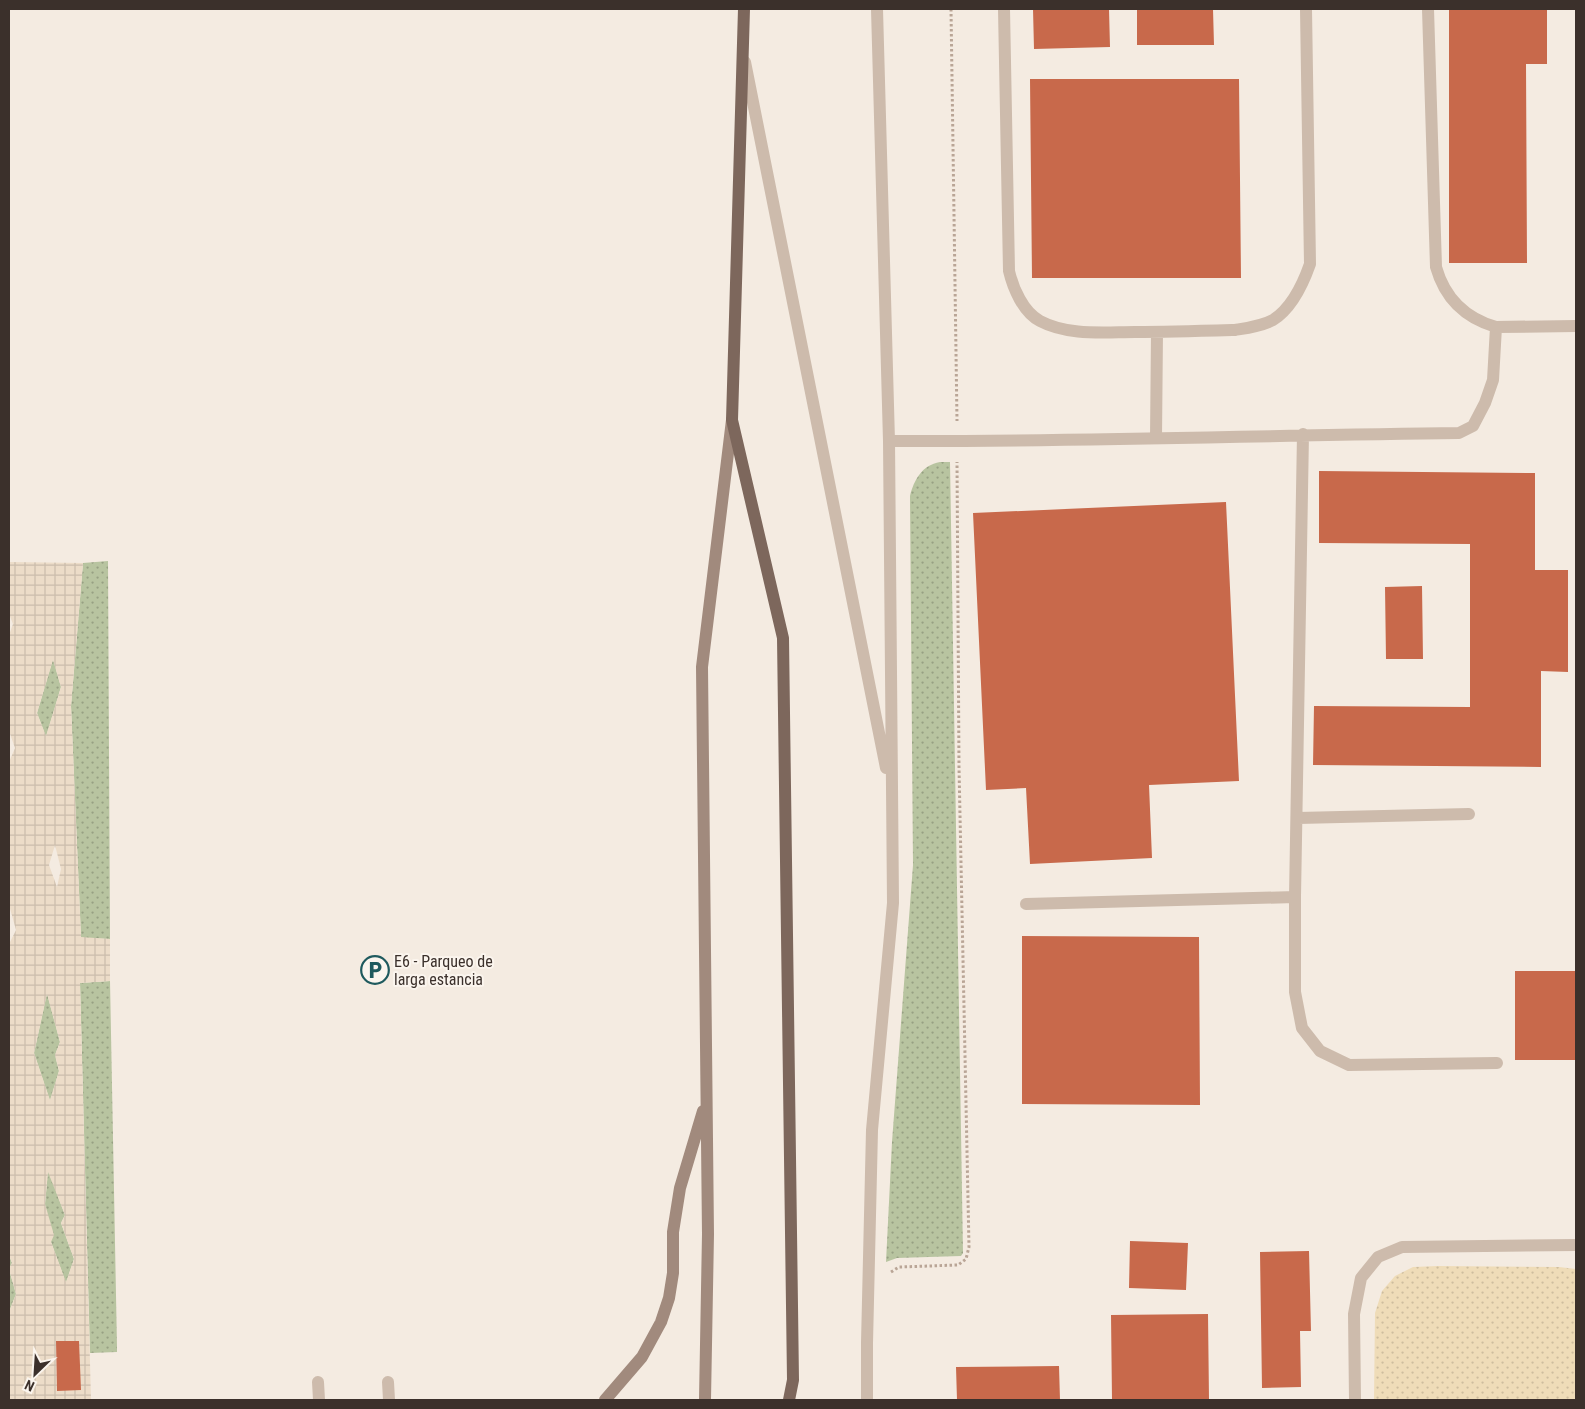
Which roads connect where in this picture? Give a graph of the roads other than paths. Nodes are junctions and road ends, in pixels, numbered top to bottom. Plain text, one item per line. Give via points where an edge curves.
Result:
1 (744, 9) edge
2 (877, 9) edge
3 (1004, 9) edge
4 (1306, 9) edge
5 (1428, 9) edge
6 (743, 50) junction
7 (1576, 326) edge
8 (1496, 328) junction
9 (1158, 332) junction
10 (732, 420) junction
11 (1303, 434) junction
12 (1156, 438) junction
13 (889, 441) junction
14 (892, 797) junction
15 (1469, 814) dead end
16 (1298, 818) junction
17 (1295, 897) junction
18 (1026, 904) dead end
19 (1497, 1063) dead end
20 (707, 1096) junction
21 (1576, 1245) edge
22 (792, 1380) junction
23 (318, 1382) dead end
24 (388, 1382) dead end
25 (319, 1400) edge
26 (389, 1400) edge
27 (605, 1400) edge
28 (705, 1400) edge
29 (790, 1400) edge
30 (798, 1400) edge
31 (867, 1400) edge
32 (1355, 1400) edge

1 - 6 main road
2 - 13 lane
3 - 9 lane via 1009,271 1012,284 1027,309 1039,321 1050,326 1093,332
4 - 9 lane via 1310,264 1306,277 1282,313 1254,327
5 - 8 lane via 1436,267 1440,282 1450,298 1476,320
6 - 10 main road
6 - 14 lane
7 - 8 lane
8 - 11 lane via 1493,380 1473,426 1459,433
9 - 12 lane
10 - 20 main road via 702,667
10 - 22 main road via 783,638
11 - 12 lane
11 - 16 lane
12 - 13 lane
13 - 14 lane
14 - 31 lane via 893,903 872,1130
15 - 16 lane
16 - 17 lane
17 - 18 lane
17 - 19 lane via 1296,992 1302,1028 1320,1051 1350,1065
20 - 27 main road via 680,1188 673,1232 673,1273 661,1322 642,1357
20 - 28 main road
21 - 32 lane via 1402,1247 1378,1257 1361,1278 1354,1314
22 - 29 main road
22 - 30 main road
23 - 25 lane
24 - 26 lane

